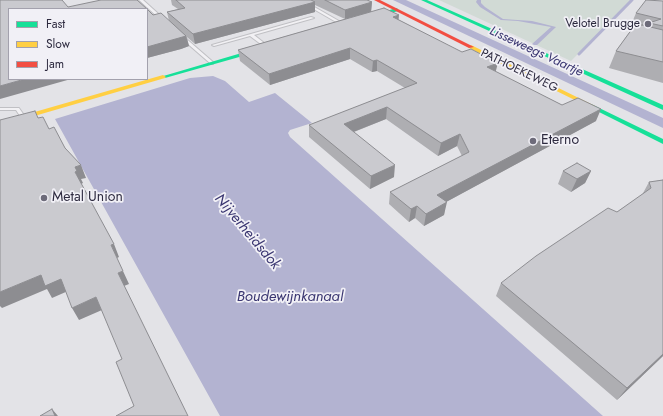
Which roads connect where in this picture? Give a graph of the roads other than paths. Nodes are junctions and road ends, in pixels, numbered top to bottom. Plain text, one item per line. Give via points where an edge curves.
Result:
1 (141, 0) edge
2 (300, 0) edge
3 (376, 0) edge
4 (423, 0) edge
5 (396, 10) junction
6 (312, 18) dead end
7 (165, 21) edge
8 (352, 23) junction
9 (330, 29) edge
10 (176, 32) edge
11 (251, 35) junction
12 (214, 45) dead end
13 (271, 46) joint
14 (212, 63) junction
15 (663, 108) edge
16 (0, 109) edge
17 (24, 118) junction
18 (0, 124) edge
19 (663, 142) edge

1 - 7 lane
2 - 8 lane
3 - 5 street, PATHOEKEWEG
4 - 15 street
5 - 8 street
5 - 19 street, PATHOEKEWEG
6 - 11 lane
8 - 9 street
10 - 14 lane
11 - 12 lane
11 - 13 lane
13 - 14 street
14 - 17 street
16 - 17 lane via 17,109
17 - 18 street

